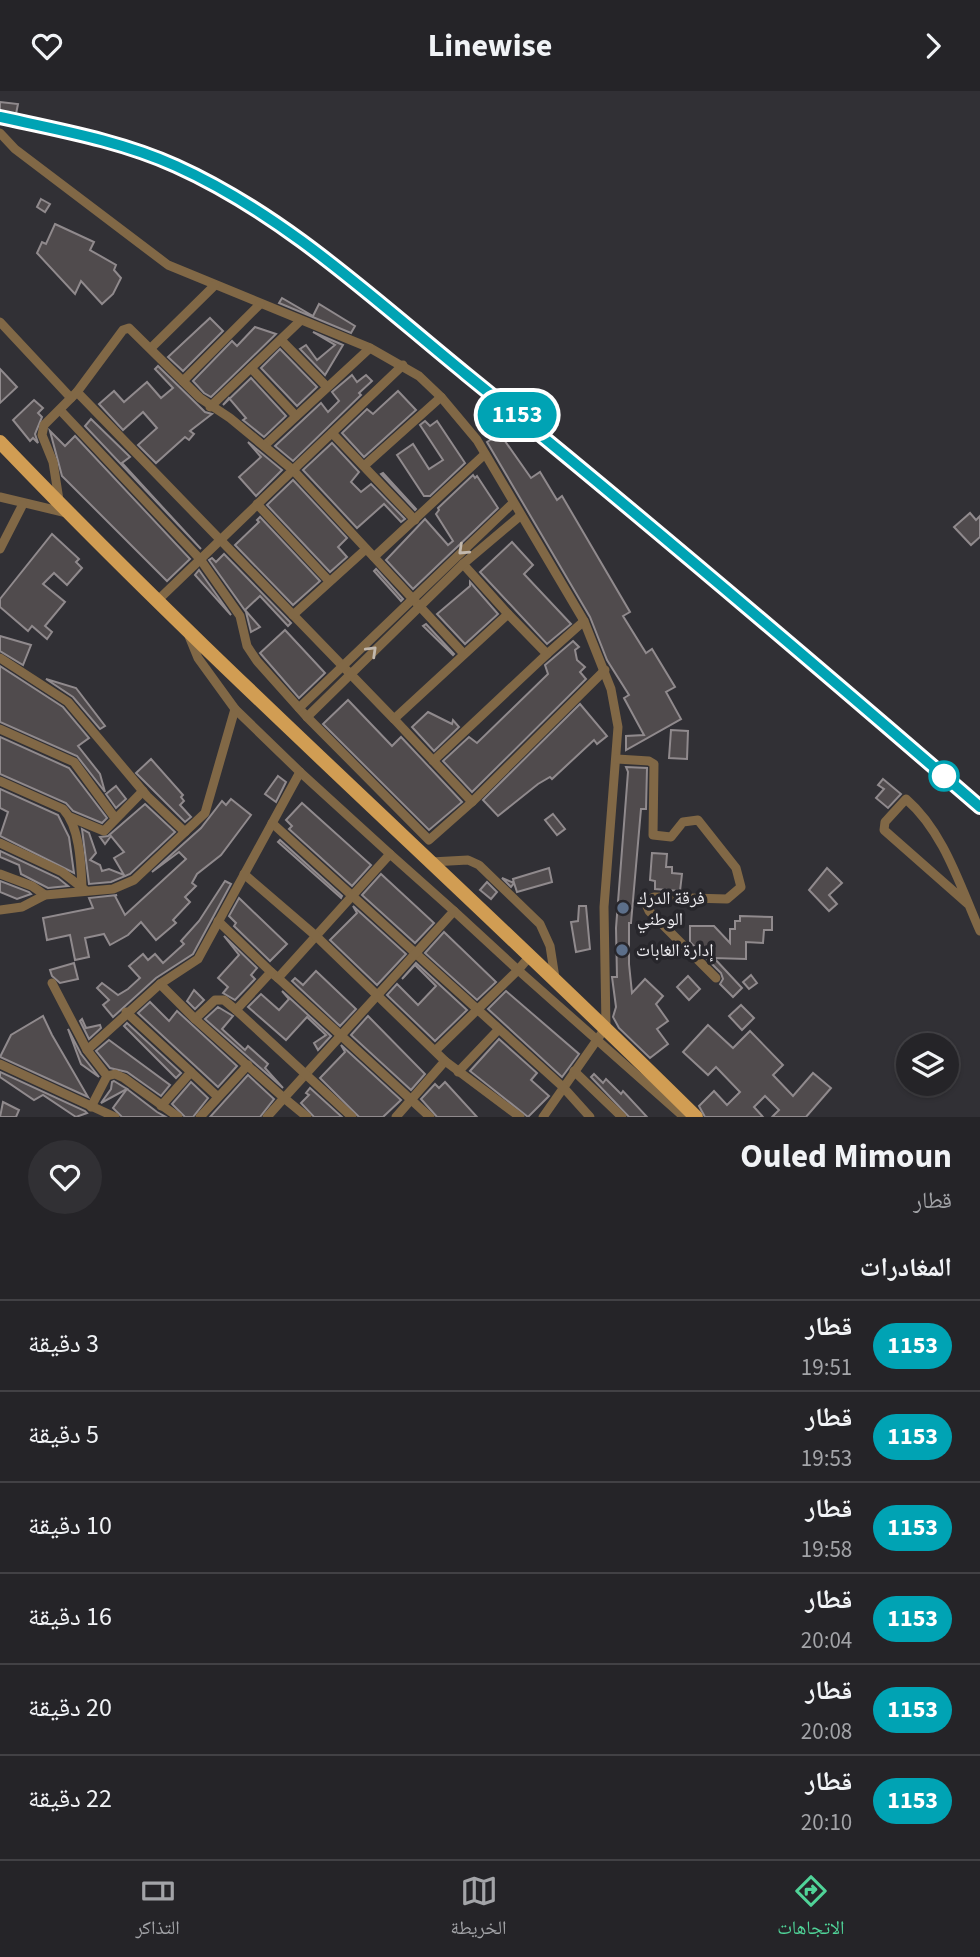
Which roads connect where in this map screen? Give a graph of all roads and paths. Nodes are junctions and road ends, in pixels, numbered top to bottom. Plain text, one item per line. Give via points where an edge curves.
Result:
1 (0, 133) edge
2 (215, 285) junction
3 (260, 304) junction
4 (300, 321) junction
5 (0, 322) edge
6 (281, 340) junction
7 (151, 348) junction
8 (370, 348) junction
9 (403, 365) junction
10 (251, 368) junction
11 (183, 381) junction
12 (327, 387) junction
13 (74, 395) junction
14 (442, 397) junction
15 (211, 407) junction
16 (60, 410) junction
17 (296, 416) junction
18 (332, 433) junction
19 (0, 442) edge
20 (264, 446) junction
21 (485, 454) junction
22 (364, 466) junction
23 (293, 470) junction
24 (0, 497) edge
25 (513, 503) junction
26 (23, 504) junction
27 (257, 504) junction
28 (64, 509) junction
29 (520, 516) junction
30 (415, 520) junction
31 (221, 538) junction
32 (0, 549) edge
33 (366, 549) junction
34 (374, 557) junction
35 (200, 559) junction
36 (463, 564) junction
37 (330, 581) junction
38 (410, 600) junction
39 (156, 601) junction
40 (418, 608) junction
41 (508, 614) junction
42 (293, 615) junction
43 (584, 621) junction
44 (188, 634) junction
45 (464, 654) junction
46 (547, 654) junction
47 (0, 658) edge
48 (341, 664) junction
49 (605, 670) junction
50 (349, 673) junction
51 (299, 708) junction
52 (235, 709) junction
53 (307, 717) junction
54 (394, 719) junction
55 (0, 729) edge
56 (617, 759) junction
57 (433, 761) junction
58 (300, 772) junction
59 (0, 781) edge
60 (143, 791) junction
61 (472, 802) junction
62 (70, 817) junction
63 (115, 818) junction
64 (272, 823) junction
65 (185, 832) junction
66 (429, 840) junction
67 (0, 843) edge
68 (417, 850) junction
69 (390, 854) junction
70 (431, 862) junction
71 (0, 874) edge
72 (244, 874) junction
73 (84, 890) junction
74 (46, 895) junction
75 (353, 897) junction
76 (968, 904) junction
77 (0, 910) edge
78 (454, 911) junction
79 (218, 921) junction
80 (980, 931) edge
81 (316, 936) junction
82 (416, 953) junction
83 (531, 955) junction
84 (518, 970) junction
85 (275, 975) junction
86 (555, 978) junction
87 (716, 978) dead end
88 (52, 983) dead end
89 (160, 983) junction
90 (378, 994) junction
91 (236, 1010) junction
92 (126, 1012) junction
93 (478, 1012) junction
94 (195, 1019) junction
95 (498, 1030) junction
96 (601, 1032) junction
97 (340, 1037) junction
98 (87, 1050) junction
99 (436, 1050) junction
100 (444, 1061) junction
101 (0, 1064) edge
102 (248, 1065) junction
103 (574, 1071) junction
104 (191, 1072) junction
105 (458, 1072) junction
106 (306, 1073) junction
107 (107, 1076) junction
108 (562, 1087) junction
109 (218, 1097) junction
110 (284, 1098) junction
111 (412, 1101) junction
112 (91, 1107) junction
113 (161, 1107) junction
114 (115, 1117) edge
115 (178, 1117) edge
116 (200, 1117) edge
117 (267, 1117) edge
118 (306, 1117) edge
119 (352, 1117) edge
120 (396, 1117) edge
121 (430, 1117) edge
122 (520, 1117) edge
123 (543, 1117) edge
124 (590, 1117) edge
125 (622, 1117) edge
126 (684, 1117) edge
127 (696, 1117) edge

1 - 2 street via 150,254
2 - 3 street
2 - 7 street
3 - 4 street
3 - 11 street
4 - 6 street
4 - 8 street
5 - 13 street
6 - 10 street
6 - 12 street
7 - 11 street
7 - 13 street via 132,330 123,330
8 - 9 street
8 - 12 street
9 - 14 street
9 - 18 street
10 - 15 street
10 - 17 street
11 - 15 street
12 - 17 street
13 - 16 street
13 - 31 street
14 - 21 street
14 - 22 street
15 - 20 street
16 - 28 street via 44,425 41,435
16 - 35 street
17 - 20 street
18 - 22 street
18 - 23 street
19 - 28 main road
20 - 23 street
21 - 25 street
21 - 30 street
22 - 30 street
23 - 27 street
23 - 33 street
24 - 26 street
25 - 29 street
25 -> 38 street
26 - 28 street
26 - 32 street
27 - 31 street
27 - 37 street
28 - 39 main road
29 - 36 street
29 - 43 street
30 - 34 street
31 - 35 street
31 - 42 street
33 - 34 street
33 - 37 street
34 - 38 street
35 - 39 street
35 - 51 street via 240,616 253,656
36 - 40 street
36 - 41 street
37 - 42 street
38 - 40 street
38 - 48 street
39 - 44 main road
40 - 45 street
50 -> 40 street
41 - 45 street
41 - 46 street
42 - 48 street
43 - 46 street
43 - 49 street
44 - 52 street via 198,658
44 - 68 main road
45 - 54 street
46 - 57 street
47 - 60 street via 68,702
48 - 50 street
48 - 51 street
49 - 56 street via 617,713
49 - 61 street
50 - 53 street
50 - 54 street
51 - 53 street
52 - 58 street
52 - 65 street via 211,799 205,813
53 - 66 street
54 - 57 street
55 - 63 street via 74,762
56 - 87 street via 654,764 653,835 671,837 683,823 698,820 736,868 741,887 727,899 654,897 645,902
56 - 96 street via 604,916
57 - 61 street
58 - 64 street
58 - 69 street
59 - 62 street via 63,809
60 - 63 street
60 - 65 street
61 - 66 street
62 - 63 street via 101,832
62 - 73 street
64 - 72 street
64 - 75 street
65 - 73 street via 123,887
66 - 68 street
67 - 73 street via 62,872
68 - 70 main road
69 - 75 street
69 - 78 street
70 - 83 main road
70 - 86 street via 468,860 479,865 540,924 550,946
71 - 74 street
72 - 79 street
72 - 81 street
73 - 74 street
74 - 77 street via 22,907
75 - 81 street
75 - 82 street
76 - 76 street via 884,830 885,822 906,799 937,839
76 - 80 street
78 - 82 street
78 - 84 street
79 - 85 street
79 - 89 street via 198,959
81 - 85 street
81 - 90 street
82 - 90 street
82 - 93 street
83 - 84 street
83 - 86 main road
84 - 93 street
84 - 96 street
85 - 91 street
85 - 97 street
86 - 96 main road
88 - 98 street
89 - 92 street
89 - 94 street
90 - 97 street
90 - 99 street
91 - 94 street via 225,1000 215,1000
91 - 106 street
92 - 98 street
92 - 104 street
93 - 95 street
93 - 99 street
94 - 102 street
95 - 105 street
95 - 108 street
96 - 103 street
96 - 126 street
96 - 127 main road
97 - 106 street
97 - 111 street
98 - 107 street
99 - 100 street
100 - 105 street
100 - 111 street
101 - 112 street
102 - 109 street
102 - 110 street
103 - 108 street
103 - 125 street
104 - 109 street
104 - 113 street
105 - 122 street
106 - 110 street
106 - 119 street
107 - 112 street
107 - 113 street via 124,1078
108 - 123 street
108 - 124 street
109 - 116 street
110 - 117 street
110 - 118 street
111 - 120 street
111 - 121 street
112 - 114 street
113 - 115 street

